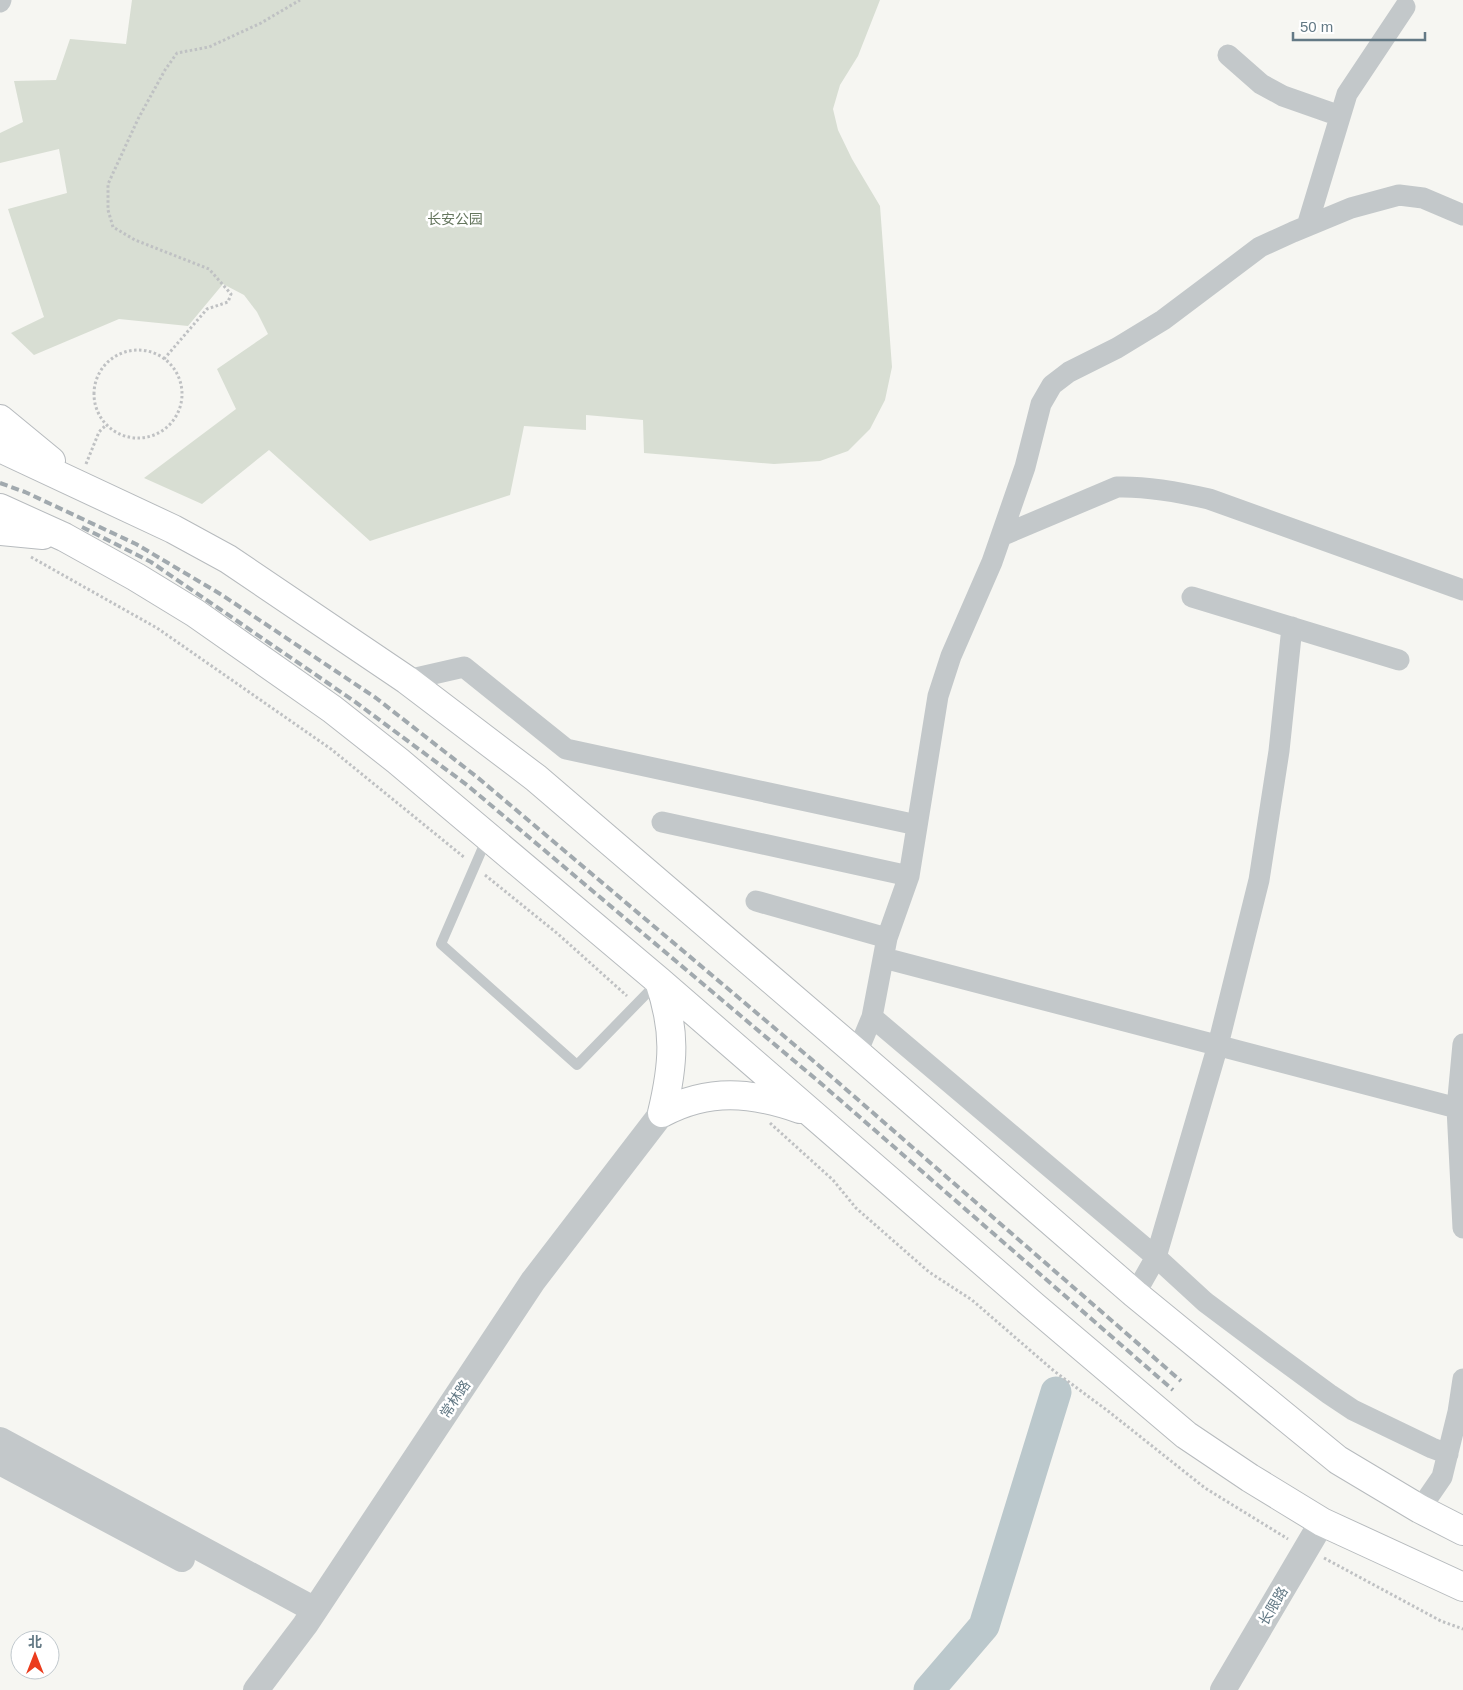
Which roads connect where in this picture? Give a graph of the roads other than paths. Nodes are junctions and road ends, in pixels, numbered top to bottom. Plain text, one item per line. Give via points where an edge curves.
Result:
1 (1405, 7) dead end
2 (1228, 55) dead end
3 (1340, 116) junction
4 (1463, 215) edge
5 (1307, 226) junction
6 (0, 418) edge
7 (0, 448) edge
8 (79, 484) junction
9 (0, 508) edge
10 (0, 531) edge
11 (1001, 536) junction
12 (64, 537) junction
13 (1463, 590) edge
14 (1192, 597) dead end
15 (1292, 627) junction
16 (1399, 660) dead end
17 (407, 680) junction
18 (662, 822) dead end
19 (917, 825) junction
20 (488, 835) junction
21 (909, 876) junction
22 (756, 901) dead end
23 (886, 948) junction
24 (659, 981) junction
25 (872, 1018) junction
26 (1463, 1044) edge
27 (1218, 1045) junction
28 (857, 1053) junction
29 (1456, 1108) junction
30 (810, 1112) junction
31 (662, 1113) junction
32 (1463, 1228) edge
33 (1156, 1257) junction
34 (1135, 1294) junction
35 (1463, 1379) edge
36 (0, 1440) edge
37 (1448, 1454) junction
38 (0, 1462) edge
39 (1420, 1509) junction
40 (1322, 1522) junction
41 (1463, 1531) edge
42 (1463, 1587) edge
43 (310, 1618) junction
44 (256, 1690) edge
45 (1223, 1690) edge

1 - 3 street via 1347,94
2 - 3 street via 1261,84 1283,96
3 - 5 street
4 - 5 street via 1423,198 1399,194 1351,208
5 - 11 street via 1260,247 1163,320 1118,348 1069,372 1052,385 1041,404 1026,467
6 - 8 highway
7 - 8 highway
8 - 17 highway via 173,528 228,559
9 - 12 highway
10 - 12 highway
11 - 13 street via 1117,487 1133,487 1209,499
11 - 19 street via 951,656 938,696
12 - 20 highway via 195,613 332,709
14 - 15 street
15 - 16 street
15 - 27 street via 1280,751 1258,880
17 - 19 street via 464,667 566,748
17 - 28 highway via 536,778
18 - 21 street
19 - 21 street
20 - 24 highway
20 - 24 lane via 441,944 577,1065
21 - 23 street
22 - 23 street
23 - 25 street
23 - 27 street
24 - 30 highway
24 - 31 highway via 668,1006 672,1054
25 - 28 street
25 - 33 street
26 - 29 street
27 - 29 street
27 - 33 street
28 - 34 highway
29 - 32 street
30 - 31 highway via 754,1096 730,1094 678,1104
30 - 40 highway via 1186,1435
31 - 43 street, 常林路 via 533,1281
33 - 34 street
33 - 37 street via 1206,1302 1329,1394 1380,1423
34 - 39 highway via 1338,1460
35 - 37 street
36 - 43 street
37 - 39 street via 1442,1477
38 - 43 street
39 - 41 highway
40 - 42 highway
40 - 45 street, 长限路
43 - 44 street, 常林路

